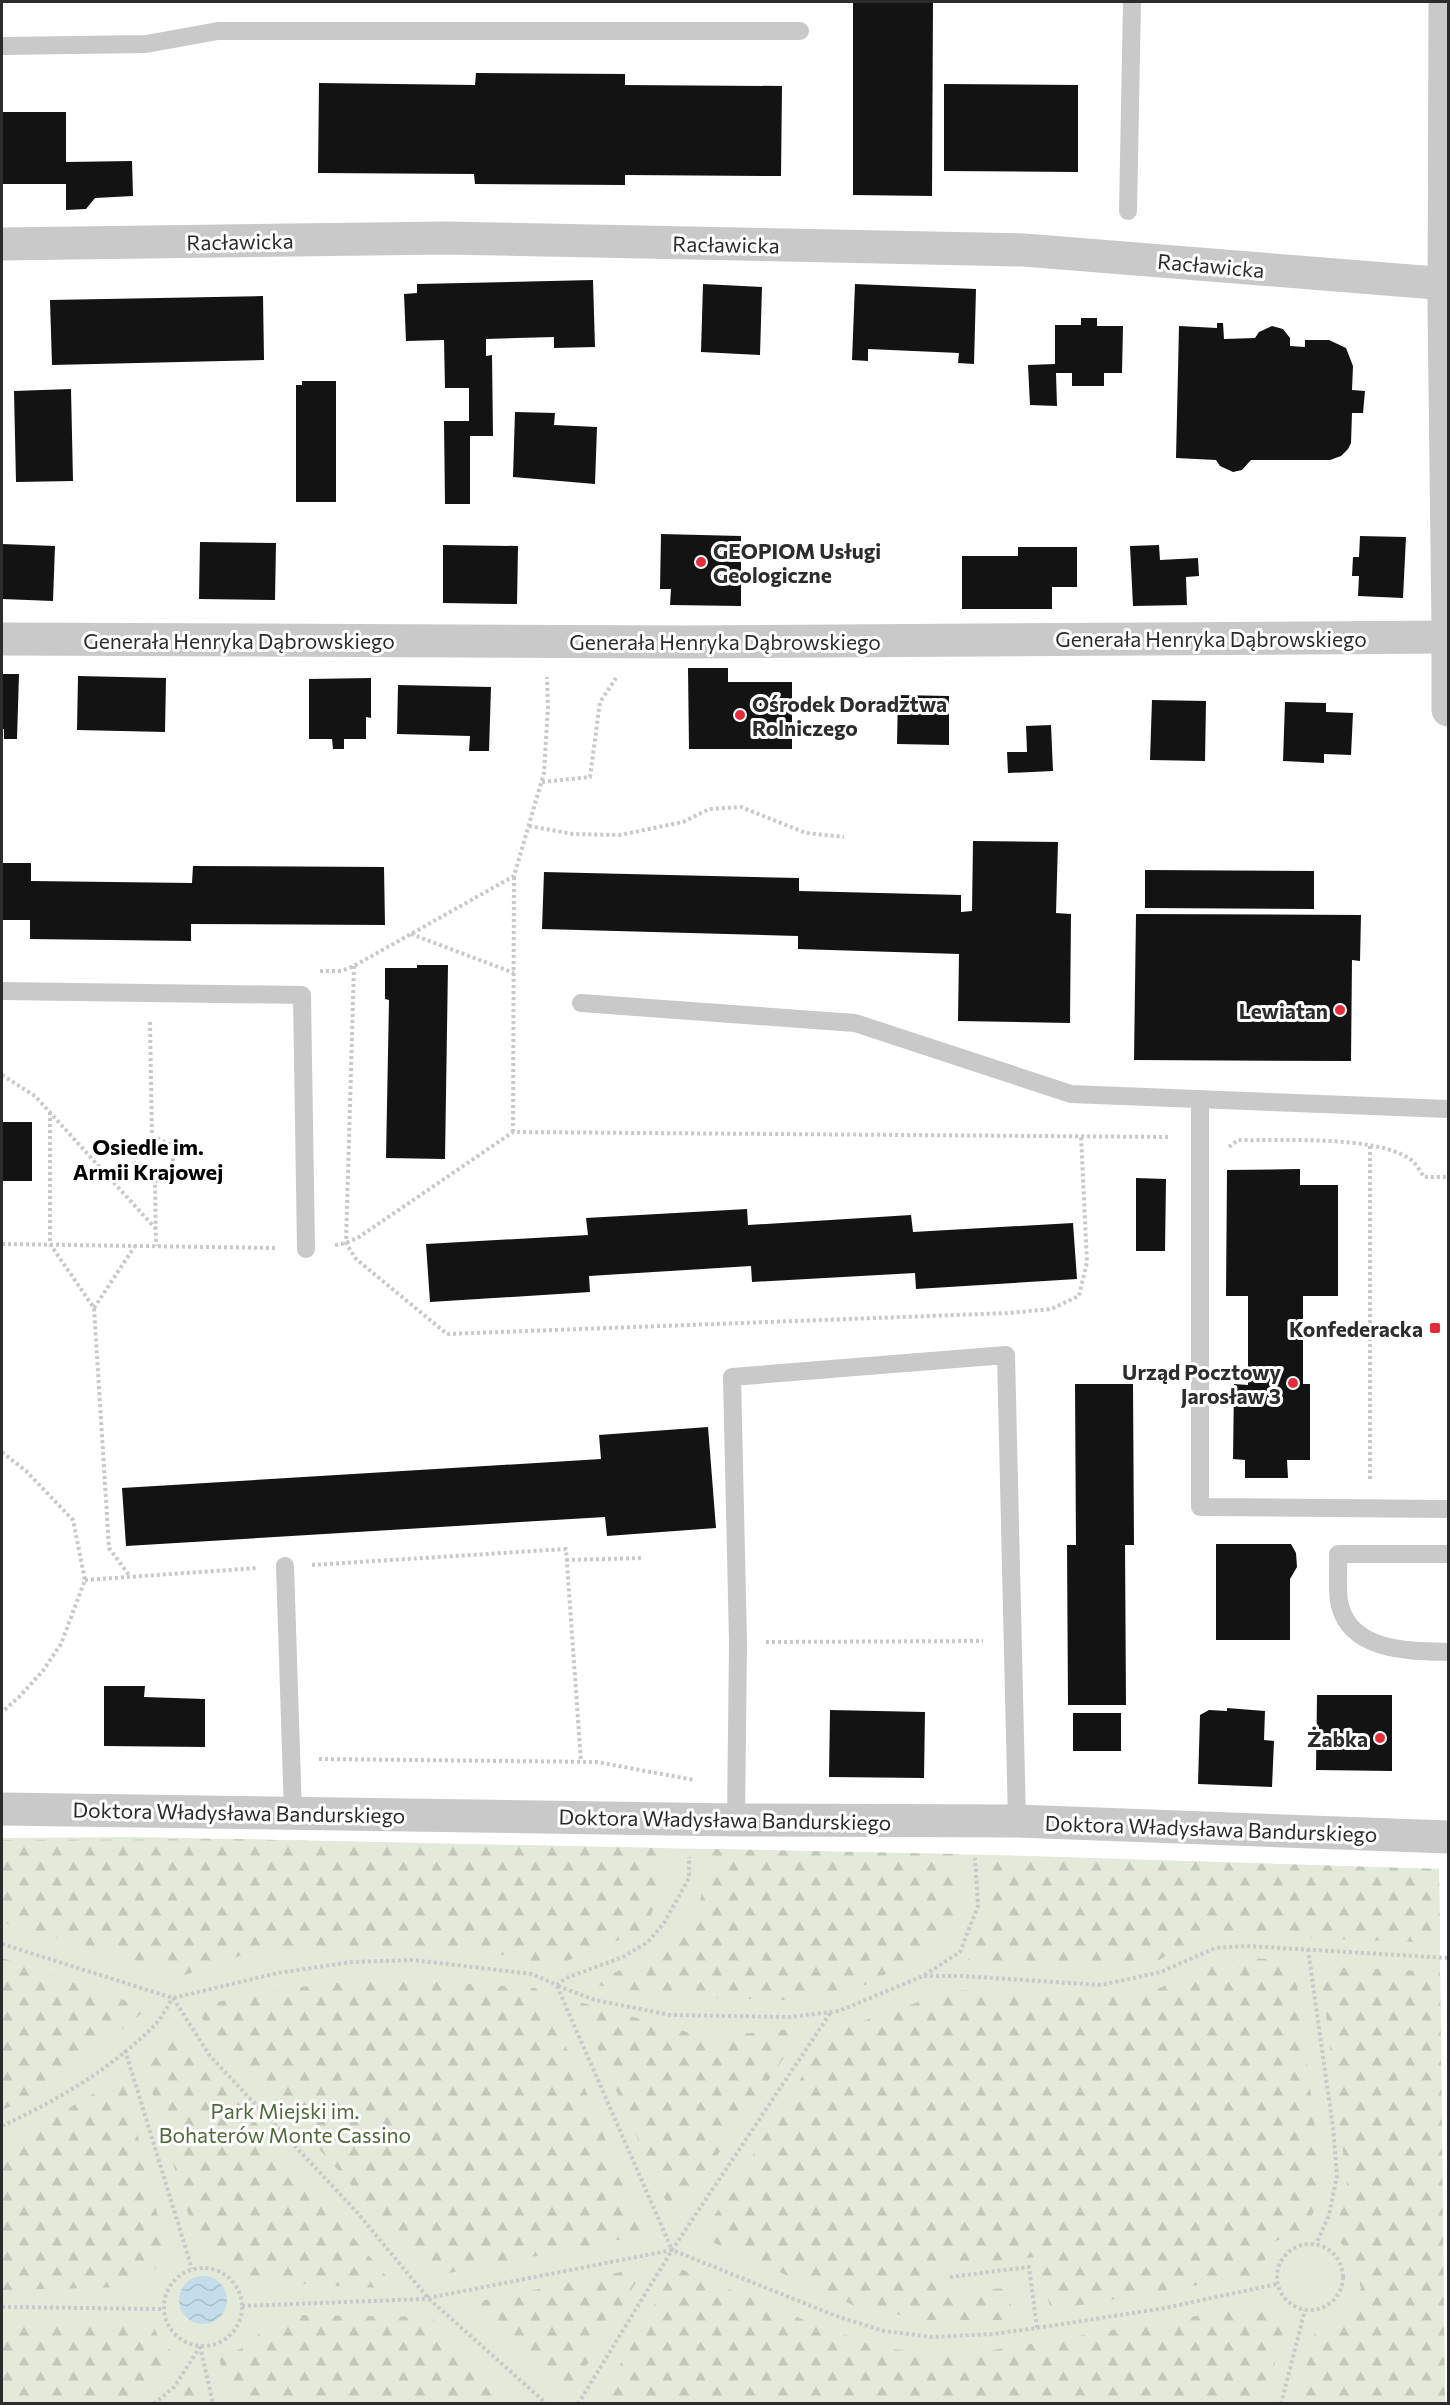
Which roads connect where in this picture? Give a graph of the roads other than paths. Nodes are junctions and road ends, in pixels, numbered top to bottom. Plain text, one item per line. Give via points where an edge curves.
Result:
1 (1132, 2) edge
2 (1445, 2) edge
3 (800, 32) dead end
4 (2, 46) edge
5 (1128, 211) dead end
6 (2, 244) edge
7 (1447, 284) edge
8 (1449, 630) edge
9 (1449, 637) edge
10 (2, 639) edge
11 (1449, 642) edge
12 (1449, 710) edge
13 (2, 991) edge
14 (581, 1003) dead end
15 (1200, 1099) junction
16 (1449, 1109) edge
17 (306, 1249) road end
18 (1449, 1509) edge
19 (1449, 1554) edge
20 (285, 1566) road end
21 (1449, 1652) edge
22 (2, 1809) edge
23 (293, 1813) junction
24 (736, 1820) junction
25 (1017, 1821) junction
26 (1449, 1837) edge

1 - 5 lane
2 - 7 street
3 - 4 lane via 218,31 146,44
6 - 7 street, Racławicka via 445,238 1024,250
7 - 8 street
9 - 10 street, Generała Henryka Dąbrowskiego via 686,642
11 - 12 street
13 - 17 lane via 302,995
14 - 15 lane via 855,1023 1071,1094
15 - 16 lane
15 - 18 lane via 1200,1507
19 - 21 lane via 1338,1554 1340,1606 1352,1630 1374,1644 1410,1651
20 - 23 lane
22 - 23 street, Doktora Władysława Bandurskiego
23 - 24 street, Doktora Władysława Bandurskiego
24 - 25 street, Doktora Władysława Bandurskiego
24 - 25 lane via 738,1642 732,1377 1006,1355
25 - 26 street, Doktora Władysława Bandurskiego

